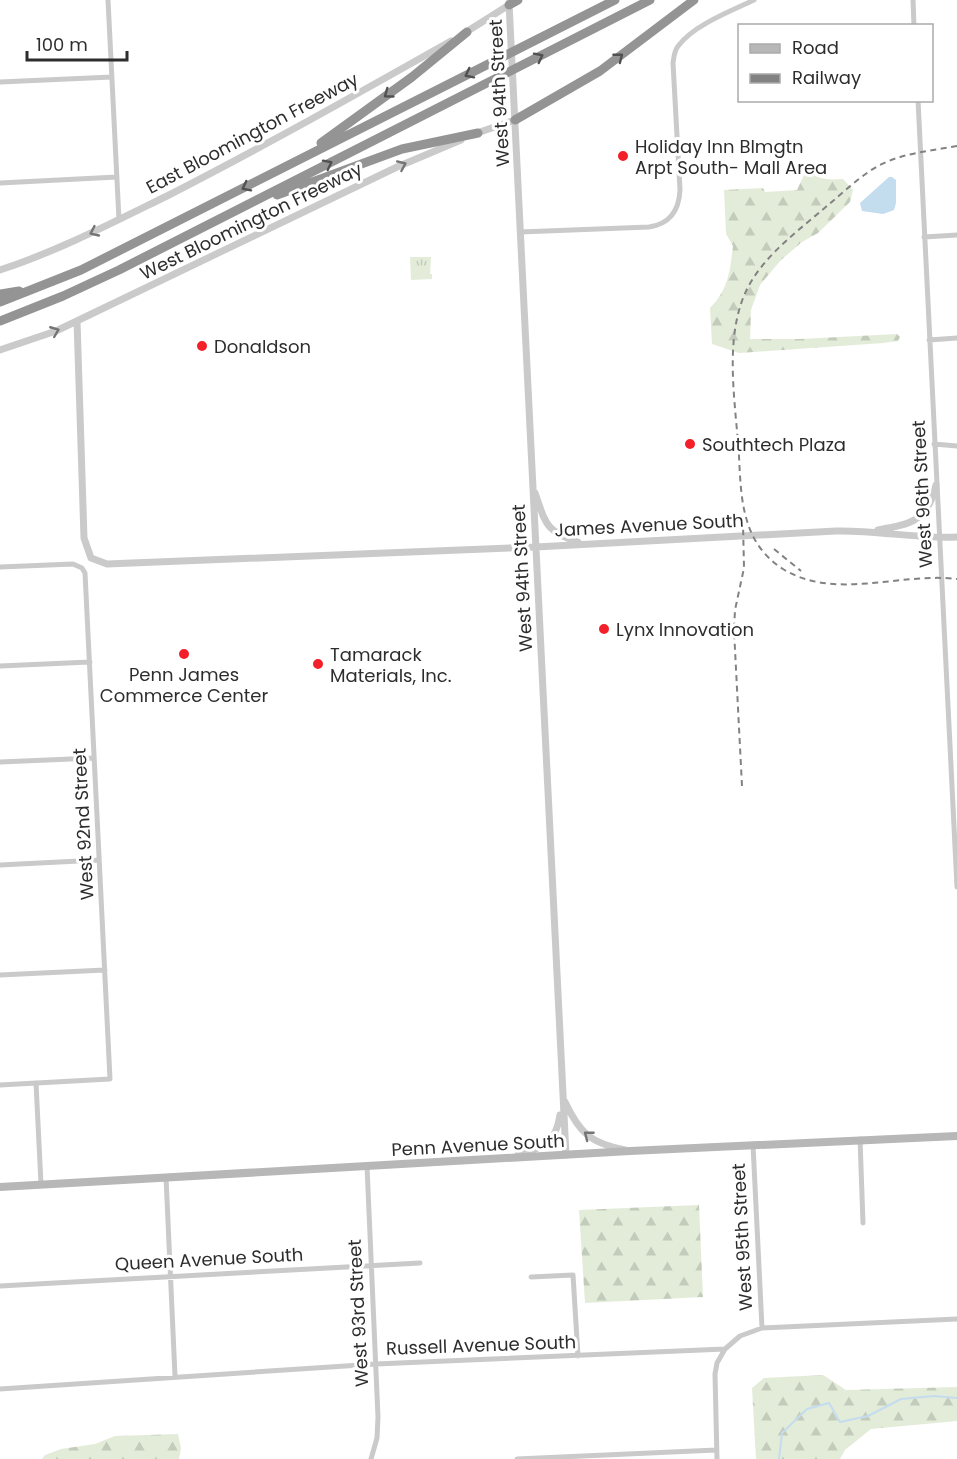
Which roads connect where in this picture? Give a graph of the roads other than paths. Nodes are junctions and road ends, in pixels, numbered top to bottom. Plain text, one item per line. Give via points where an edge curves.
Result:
1 (108, 0) edge
2 (615, 0) edge
3 (650, 0) edge
4 (694, 0) edge
5 (754, 0) edge
6 (913, 0) edge
7 (512, 2) edge
8 (914, 24) edge
9 (467, 32) junction
10 (112, 77) junction
11 (0, 82) edge
12 (918, 102) edge
13 (515, 120) junction
14 (478, 133) junction
15 (298, 160) junction
16 (117, 177) junction
17 (0, 183) edge
18 (238, 209) junction
19 (119, 220) junction
20 (520, 232) junction
21 (957, 235) edge
22 (924, 237) junction
23 (0, 270) edge
24 (45, 286) junction
25 (0, 294) edge
26 (0, 302) edge
27 (1, 321) edge
28 (77, 321) junction
29 (957, 338) edge
30 (929, 340) junction
31 (0, 350) edge
32 (934, 444) junction
33 (957, 446) edge
34 (936, 485) junction
35 (533, 487) junction
36 (868, 531) junction
37 (957, 537) edge
38 (939, 538) junction
39 (583, 544) junction
40 (536, 547) junction
41 (0, 567) edge
42 (90, 662) junction
43 (0, 666) edge
44 (94, 758) junction
45 (0, 762) edge
46 (99, 860) junction
47 (0, 866) edge
48 (957, 886) edge
49 (105, 970) junction
50 (0, 975) edge
51 (36, 1083) junction
52 (0, 1085) edge
53 (563, 1097) junction
54 (957, 1136) edge
55 (860, 1140) junction
56 (753, 1145) junction
57 (630, 1151) junction
58 (566, 1155) junction
59 (512, 1157) junction
60 (367, 1166) junction
61 (166, 1177) junction
62 (41, 1184) junction
63 (0, 1187) edge
64 (863, 1223) dead end
65 (420, 1263) dead end
66 (371, 1265) junction
67 (170, 1276) junction
68 (531, 1277) dead end
69 (0, 1286) edge
70 (957, 1319) edge
71 (762, 1328) junction
72 (725, 1349) junction
73 (578, 1356) junction
74 (376, 1364) junction
75 (175, 1376) junction
76 (0, 1389) edge
77 (716, 1450) junction
78 (371, 1459) edge
79 (517, 1459) edge
80 (717, 1459) edge

1 - 10 street
2 -> 15 highway
18 -> 3 highway
13 -> 4 highway via 600,71
5 - 20 street via 697,30 675,51 680,190 673,216 663,224 649,227
6 - 8 street
7 - 9 street, East Bloomington Freeway
7 - 13 street, West 94th Street
9 -> 15 highway
9 - 19 street, East Bloomington Freeway via 251,153
10 - 11 street
10 - 16 street
12 - 22 street, West 96th Street
13 - 14 street, West Bloomington Freeway
13 - 20 street, West 94th Street
14 - 18 highway via 402,149
28 -> 14 street, West Bloomington Freeway via 397,167
15 -> 24 highway
16 - 17 street
16 - 19 street
18 - 27 highway via 110,275
19 -> 23 street, East Bloomington Freeway
20 - 35 street, West 94th Street
21 - 22 street
22 - 30 street, West 96th Street
24 - 25 highway
24 - 26 highway
31 -> 28 street, West Bloomington Freeway
28 - 40 street, James Avenue South via 84,538 92,558 110,564
29 - 30 street
30 - 32 street, West 96th Street
32 - 33 street
32 - 34 street, West 96th Street
34 - 36 street via 933,501 920,517 905,525
34 - 38 street, West 96th Street
35 - 39 street via 551,530
35 - 40 street, West 94th Street
36 - 38 street, James Avenue South
36 - 39 street, James Avenue South
37 - 38 street, James Avenue South
38 - 48 street, West 96th Street
39 - 40 street, James Avenue South
40 - 53 street, West 94th Street
41 - 42 street, West 92nd Street via 73,564 82,568 86,578
42 - 43 street
42 - 44 street, West 92nd Street
44 - 45 street
44 - 46 street, West 92nd Street
46 - 47 street
46 - 49 street, West 92nd Street
49 - 50 street
49 - 51 street, West 92nd Street via 110,1079
51 - 52 street
51 - 62 street
57 -> 53 street via 598,1143 583,1133
53 - 58 street, West 94th Street
53 - 59 street via 558,1126 550,1141
54 - 55 main road, Penn Avenue South
55 - 56 main road, Penn Avenue South
55 - 64 street
56 - 57 main road, Penn Avenue South
56 - 71 street, West 95th Street
57 - 58 main road, Penn Avenue South
58 - 59 main road, Penn Avenue South
59 - 60 main road, Penn Avenue South
60 - 61 main road, Penn Avenue South
60 - 66 street, West 93rd Street
61 - 62 main road, Penn Avenue South
61 - 67 street
62 - 63 main road, Penn Avenue South
65 - 66 street, Queen Avenue South
66 - 67 street, Queen Avenue South
66 - 74 street, West 93rd Street
67 - 69 street, Queen Avenue South
67 - 75 street
68 - 73 street via 573,1275
70 - 71 street
71 - 72 street via 740,1336
72 - 73 street, Russell Avenue South
72 - 77 street via 715,1374
73 - 74 street, Russell Avenue South
74 - 75 street, Russell Avenue South
74 - 78 street, West 93rd Street via 378,1427
75 - 76 street, Russell Avenue South
77 - 79 street
77 - 80 street

